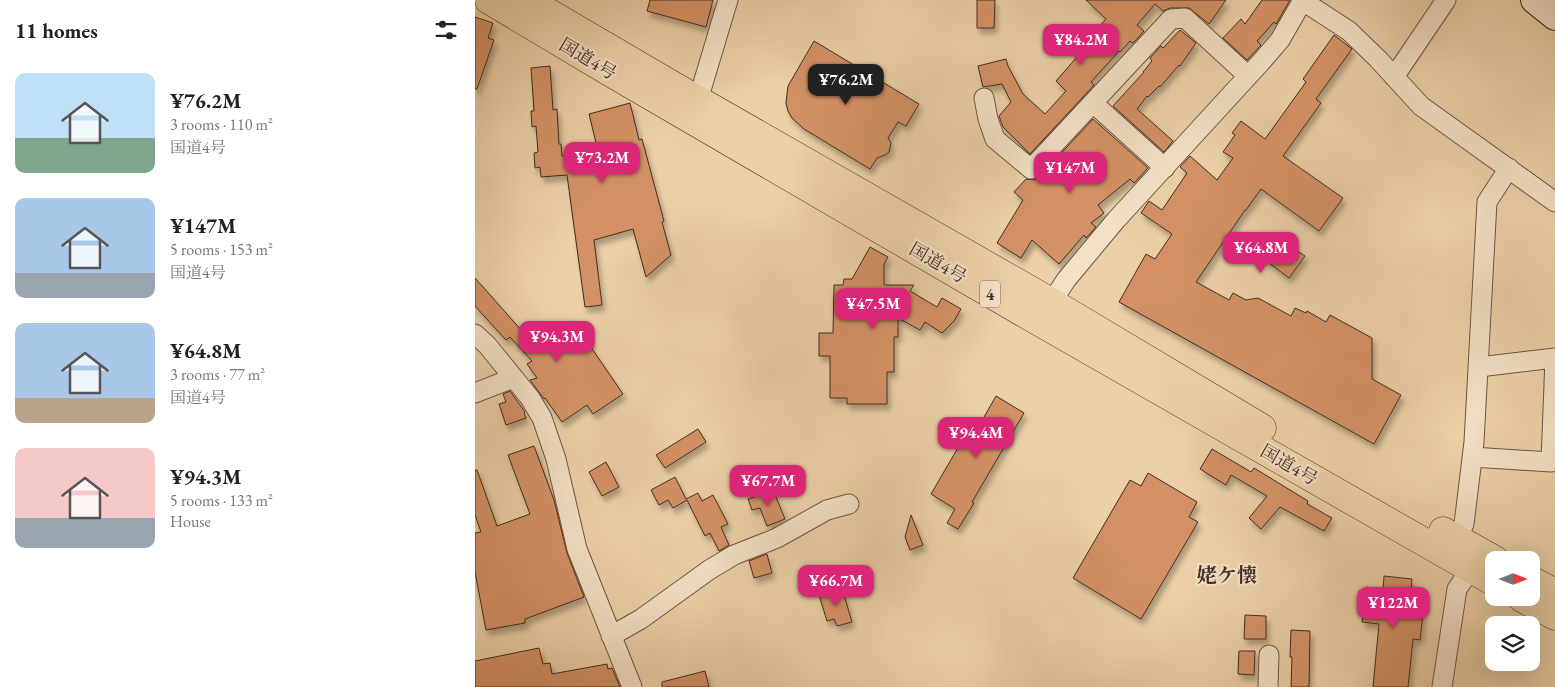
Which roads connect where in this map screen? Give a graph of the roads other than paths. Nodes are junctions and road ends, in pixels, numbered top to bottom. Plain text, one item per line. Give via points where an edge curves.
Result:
1 (489, 0) edge
2 (527, 0) edge
3 (727, 0) edge
4 (1303, 0) edge
5 (1446, 0) edge
6 (1534, 0) edge
7 (1555, 17) edge
8 (1248, 76) junction
9 (1393, 78) junction
10 (984, 98) dead end
11 (698, 100) junction
12 (1093, 103) junction
13 (1165, 168) junction
14 (1509, 168) junction
15 (1555, 202) edge
16 (1045, 312) junction
17 (475, 334) edge
18 (1555, 358) edge
19 (1479, 367) junction
20 (513, 378) junction
21 (475, 394) edge
22 (1472, 457) junction
23 (849, 504) dead end
24 (1457, 539) junction
25 (1485, 568) edge
26 (1485, 569) edge
27 (1485, 571) edge
28 (1540, 585) edge
29 (1555, 593) edge
30 (1537, 606) edge
31 (1555, 616) edge
32 (611, 636) junction
33 (1269, 655) dead end
34 (631, 687) edge
35 (1268, 687) edge
36 (1442, 687) edge

1 - 16 highway, 国道4号 / 4 via 696,122
2 - 11 highway, 国道4号 / 4
3 - 11 street
4 - 8 street via 1280,40
4 - 9 street via 1349,31
5 - 9 street
6 - 7 main road
8 - 12 street via 1185,18 1171,19
8 - 13 street
9 - 14 street via 1444,124
10 - 12 street via 995,139 1031,169
11 - 16 highway, 国道4号 / 4
12 - 13 street
13 - 16 street via 1072,272
14 - 15 street
14 - 19 street via 1487,202
16 - 24 highway, 国道4号 / 4 via 1267,431
16 - 26 highway, 国道4号 / 4
17 - 20 street
18 - 19 street
18 - 22 street via 1551,462
19 - 22 street
20 - 21 street
20 - 32 street via 530,398 545,426 577,549
22 - 24 street via 1464,524
23 - 32 street via 827,510 777,538 734,555
24 - 25 highway, 国道4号 / 4
27 - 36 street via 1457,589
28 - 29 highway
30 - 31 highway
32 - 34 street
33 - 35 street

